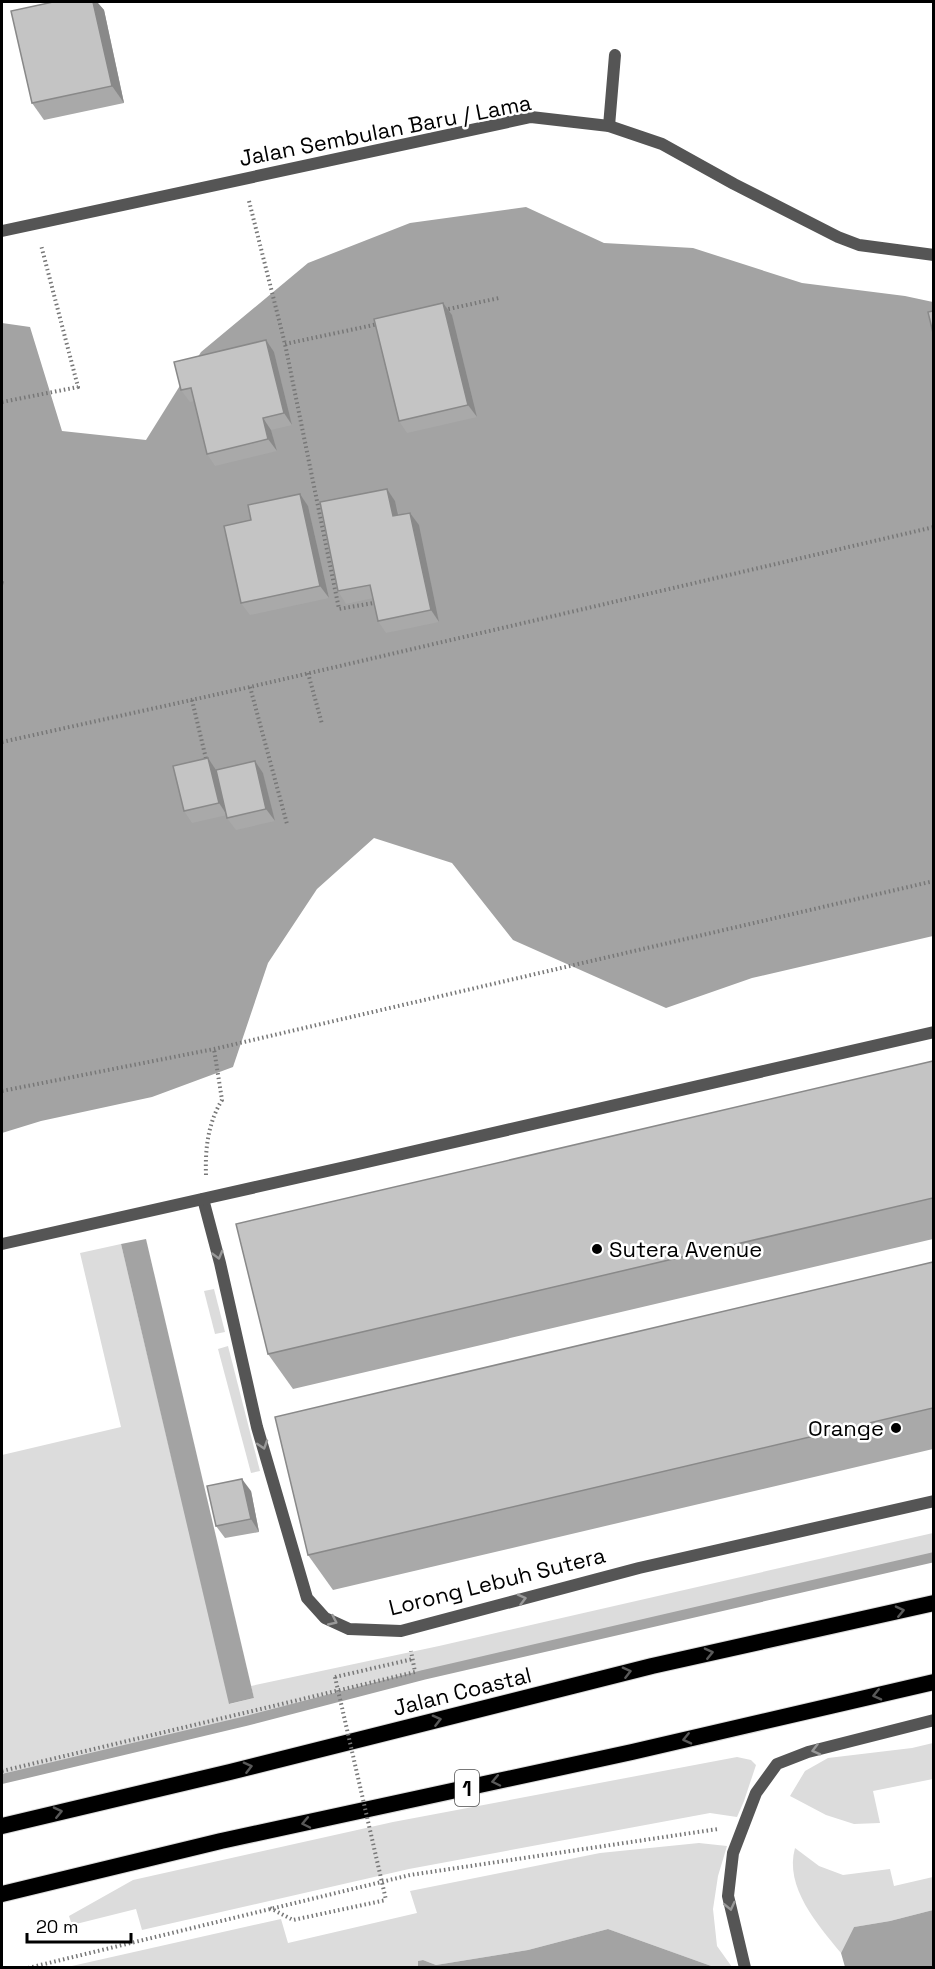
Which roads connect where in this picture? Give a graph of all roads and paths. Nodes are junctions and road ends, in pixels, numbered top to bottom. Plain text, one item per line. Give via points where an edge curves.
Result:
1 (615, 55) dead end
2 (609, 126) junction
3 (249, 202) dead end
4 (2, 231) edge
5 (40, 244) dead end
6 (933, 255) edge
7 (499, 298) dead end
8 (442, 310) edge
9 (386, 322) edge
10 (285, 344) junction
11 (2, 402) edge
12 (933, 527) edge
13 (379, 602) edge
14 (308, 673) junction
15 (250, 687) junction
16 (192, 700) junction
17 (322, 724) dead end
18 (2, 742) edge
19 (210, 771) edge
20 (287, 824) dead end
21 (933, 881) edge
22 (933, 1032) edge
23 (214, 1049) junction
24 (2, 1091) edge
25 (206, 1198) junction
26 (2, 1244) edge
27 (933, 1502) edge
28 (933, 1603) edge
29 (933, 1682) edge
30 (933, 1720) edge
31 (2, 1771) edge
32 (2, 1826) edge
33 (742, 1826) junction
34 (2, 1894) edge
35 (270, 1908) junction
36 (28, 1968) edge
37 (745, 1968) edge

1 - 2 street
2 - 4 street, Jalan Sembulan Baru / Lama via 531,117
2 - 6 street, Jalan Sembulan Baru / Lama via 662,144 838,237
3 - 10 path
5 - 11 path via 78,387
7 - 8 path
9 - 10 path
10 - 13 path via 339,609
12 - 14 path
14 - 15 path
14 - 17 path
15 - 16 path
15 - 20 path
16 - 18 path
16 - 19 path
21 - 23 path
22 - 25 street
23 - 24 path
23 - 25 path via 222,1101 214,1113 207,1143
25 - 26 street
25 -> 27 street, Lorong Lebuh Sutera via 257,1427 307,1598 325,1618 349,1629 401,1631 639,1568
32 -> 28 highway, Jalan Coastal via 652,1666
29 -> 34 highway, 1 via 221,1841
30 -> 33 street via 808,1752 777,1764 756,1794
31 - 35 path, bridge via 415,1672 413,1659 335,1677 386,1900 293,1920
33 - 35 path via 410,1875
33 -> 37 street via 733,1853 728,1896
35 - 36 path

